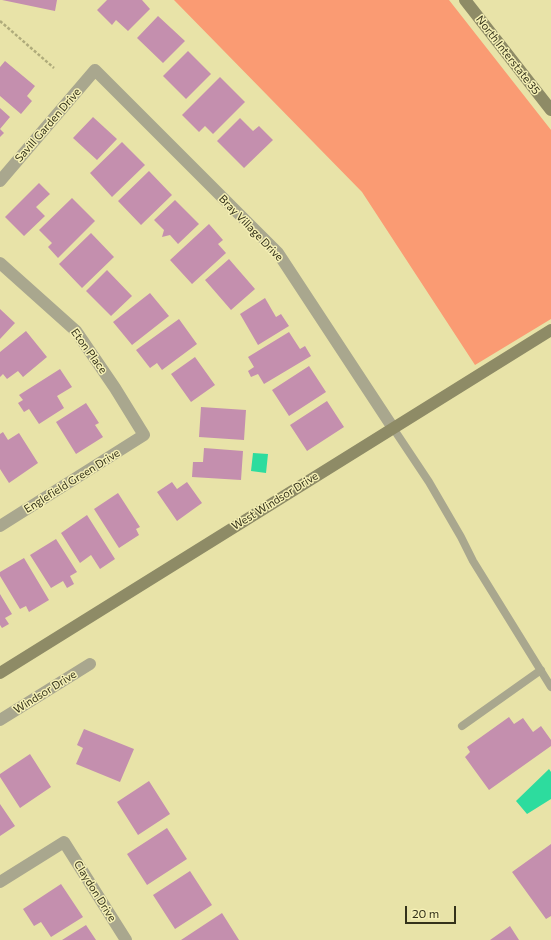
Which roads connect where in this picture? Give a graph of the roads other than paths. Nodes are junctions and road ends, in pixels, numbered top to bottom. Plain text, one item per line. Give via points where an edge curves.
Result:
1 (465, 0) edge
2 (96, 70) joint
3 (551, 110) edge
4 (0, 181) edge
5 (0, 263) edge
6 (551, 330) edge
7 (393, 428) junction
8 (144, 435) joint
9 (0, 526) edge
10 (90, 664) dead end
11 (540, 670) junction
12 (0, 673) edge
13 (551, 686) edge
14 (0, 720) edge
15 (462, 726) dead end
16 (0, 882) edge
17 (126, 940) edge

1 - 3 street, North Interstate 35
2 - 4 street, Savill Garden Drive
2 - 7 street, Bray Village Drive via 278,253
5 - 8 street, Eton Place via 76,331
6 - 7 street, West Windsor Drive
7 - 11 lane via 429,482 473,561
7 - 12 street, West Windsor Drive
8 - 9 street, Englefield Green Drive
10 - 14 street, Windsor Drive
11 - 13 lane
11 - 15 lane
16 - 17 street, Claydon Drive via 64,842

